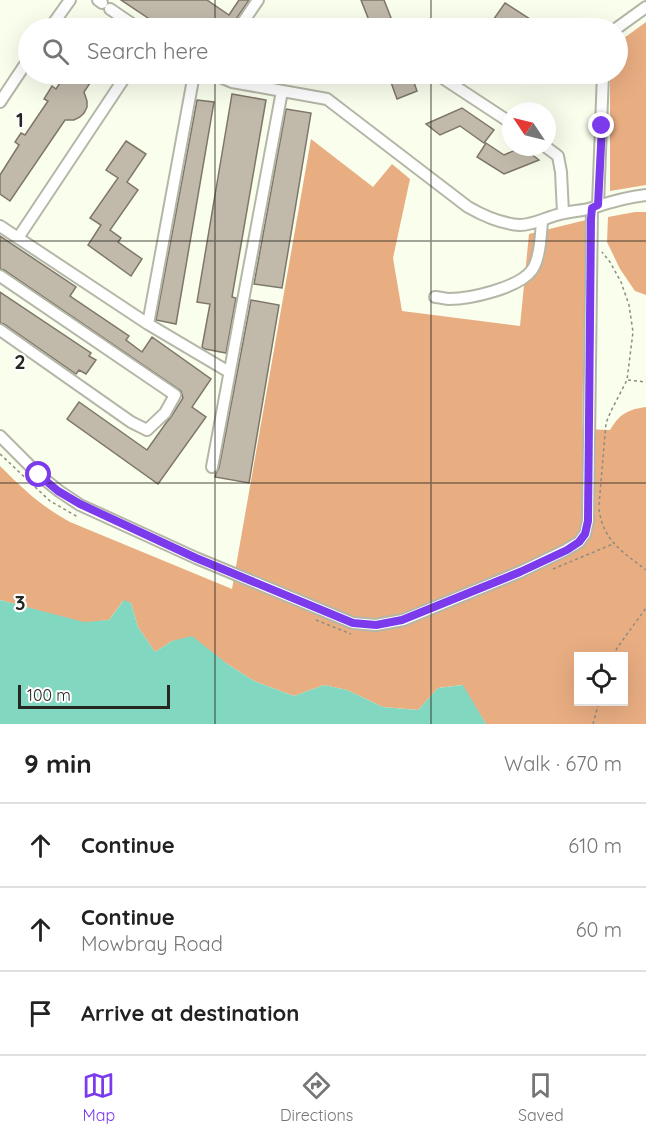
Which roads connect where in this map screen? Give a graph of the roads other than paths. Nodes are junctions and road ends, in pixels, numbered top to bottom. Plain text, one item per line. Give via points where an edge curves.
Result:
1 (70, 0) edge
2 (258, 0) edge
3 (103, 4) edge
4 (646, 7) edge
5 (57, 18) edge
6 (123, 18) edge
7 (246, 18) edge
8 (628, 20) edge
9 (18, 75) edge
10 (120, 84) edge
11 (192, 84) edge
12 (243, 84) edge
13 (452, 84) edge
14 (602, 84) edge
15 (282, 91) junction
16 (0, 102) edge
17 (502, 117) edge
18 (556, 154) edge
19 (646, 195) edge
20 (595, 206) junction
21 (563, 213) junction
22 (542, 220) junction
23 (0, 226) edge
24 (18, 238) junction
25 (0, 276) edge
26 (435, 297) dead end
27 (148, 324) junction
28 (0, 330) edge
29 (228, 372) junction
30 (0, 436) edge
31 (212, 467) dead end

1 - 5 street
2 - 7 street
3 - 6 street
4 - 8 street
9 - 16 street
10 - 24 street
11 - 27 street
12 - 15 street
13 - 17 street
14 - 20 street
15 - 22 street via 327,99 480,214 520,225
15 - 29 street
18 - 21 street
19 - 20 street
20 - 21 street
20 - 30 street via 585,534 567,550 402,620 376,625 353,623 196,558 80,504 39,475
21 - 22 street
22 - 26 street via 536,260 525,278 487,293 450,299
23 - 24 street
24 - 27 street
25 - 28 street via 175,395 165,413 147,430
27 - 29 street
29 - 31 street

